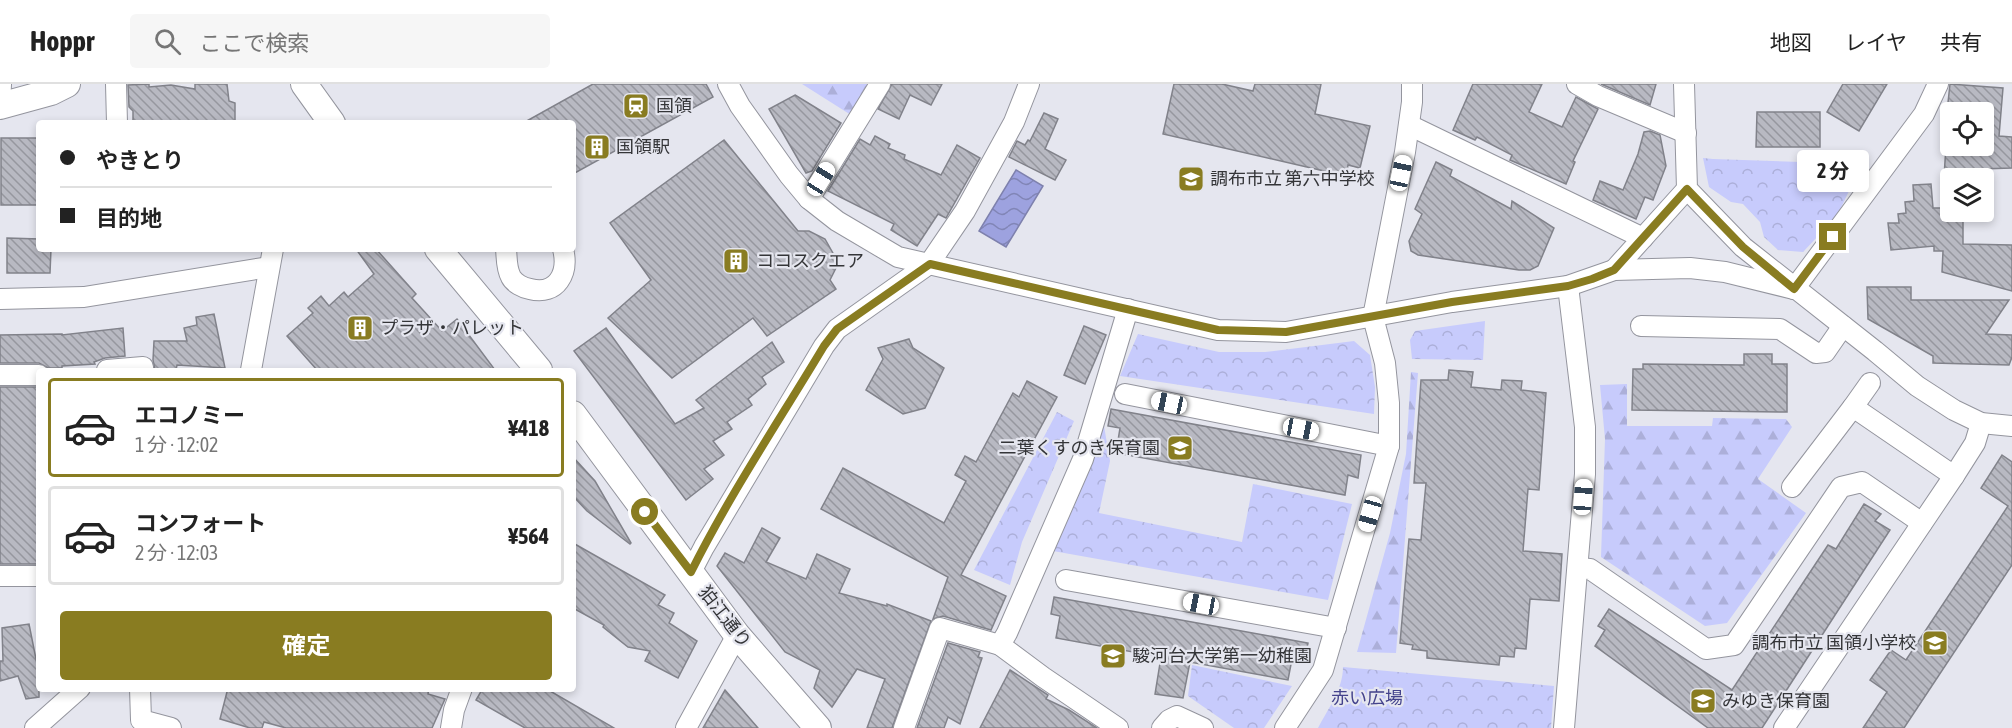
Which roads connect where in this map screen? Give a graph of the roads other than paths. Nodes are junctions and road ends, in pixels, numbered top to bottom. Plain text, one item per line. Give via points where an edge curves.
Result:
1 (1, 84) edge
2 (67, 84) edge
3 (116, 84) edge
4 (304, 84) edge
5 (728, 84) edge
6 (880, 84) edge
7 (1029, 84) edge
8 (1412, 84) edge
9 (1577, 84) edge
10 (1684, 84) edge
11 (1938, 84) edge
12 (0, 106) edge
13 (117, 120) edge
14 (330, 120) edge
15 (1409, 125) junction
16 (1686, 133) junction
17 (1687, 189) junction
18 (809, 199) junction
19 (1641, 241) junction
20 (1743, 247) junction
21 (441, 252) edge
22 (506, 252) edge
23 (563, 252) edge
24 (271, 258) edge
25 (930, 264) junction
26 (1614, 270) junction
27 (1650, 270) junction
28 (1725, 272) junction
29 (1568, 286) junction
30 (1794, 289) junction
31 (0, 299) edge
32 (1128, 309) junction
33 (1373, 317) junction
34 (1641, 326) dead end
35 (1843, 326) junction
36 (251, 368) edge
37 (537, 368) edge
38 (0, 375) edge
39 (36, 375) edge
40 (1870, 382) dead end
41 (1125, 394) dead end
42 (1853, 407) junction
43 (576, 418) edge
44 (1981, 423) junction
45 (2012, 426) edge
46 (1389, 446) junction
47 (1954, 476) junction
48 (1792, 487) dead end
49 (1922, 523) junction
50 (1578, 567) junction
51 (691, 572) junction
52 (0, 576) edge
53 (36, 576) edge
54 (1066, 580) dead end
55 (1336, 628) junction
56 (737, 635) junction
57 (1000, 645) junction
58 (76, 692) edge
59 (140, 692) edge
60 (461, 692) edge
61 (35, 728) edge
62 (171, 728) edge
63 (451, 728) edge
64 (686, 728) edge
65 (818, 728) edge
66 (904, 728) edge
67 (1118, 728) edge
68 (1162, 728) edge
69 (1203, 728) edge
70 (1286, 728) edge
71 (1564, 728) edge
72 (1784, 728) edge

1 - 12 street
2 - 12 main road
3 - 13 street
4 - 14 main road
5 - 18 street
6 - 18 street
7 - 25 street via 1014,122 965,211
8 - 15 street
9 - 16 street
10 - 16 street
11 - 30 street via 1924,114
15 - 19 street
15 - 33 street
16 - 17 street
17 - 19 street
17 - 20 street
18 - 25 street via 837,221 898,257
19 - 26 street
19 - 27 street via 1641,258
20 - 28 street via 1738,265
20 - 30 street
21 - 37 main road
22 - 23 street via 511,279 540,292 558,281 565,266
24 - 31 street via 84,297
24 - 36 street
25 - 32 street
25 - 51 street via 837,329
26 - 27 street
26 - 29 street
27 - 28 street via 1690,268
28 - 30 street
29 - 33 street
29 - 50 street via 1585,427
30 - 35 street
32 - 33 street via 1218,330 1286,332
32 - 57 street via 1083,459
33 - 46 street via 1389,403
34 - 35 street via 1780,329 1816,353 1825,352
35 - 44 street via 1917,386
38 - 39 street
40 - 42 street
41 - 46 street
42 - 47 street
42 - 48 street
43 - 51 main road, 狛江通り
44 - 45 street
44 - 47 street via 1975,443
46 - 55 street
47 - 49 street
49 - 50 street via 1862,482 1841,487 1734,645 1716,648 1706,649 1590,569
49 - 72 street
50 - 71 street
51 - 56 main road, 狛江通り
52 - 53 street
54 - 55 street
55 - 70 street via 1323,670
56 - 64 street
56 - 65 main road, 狛江通り
57 - 66 street via 940,628
57 - 67 street
58 - 61 street
59 - 62 street via 141,720
60 - 63 street
68 - 69 street via 1177,716

